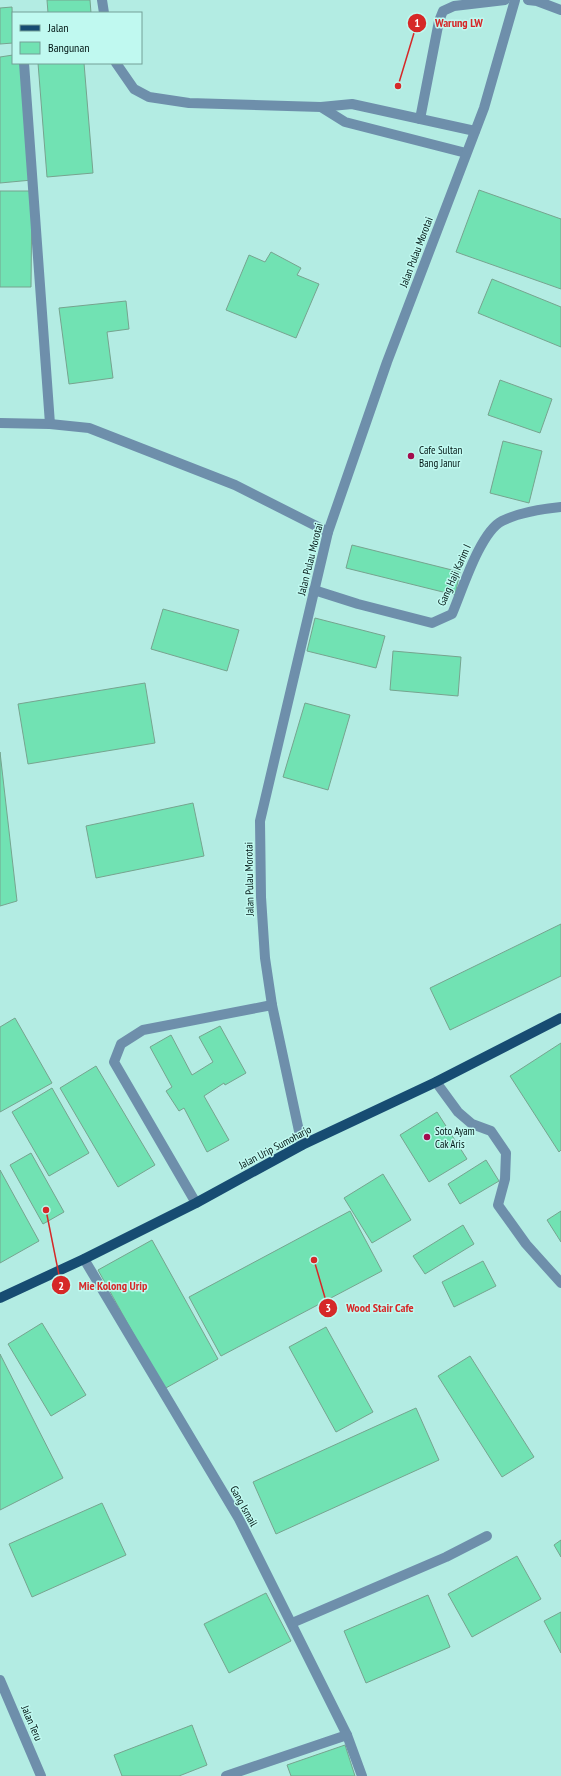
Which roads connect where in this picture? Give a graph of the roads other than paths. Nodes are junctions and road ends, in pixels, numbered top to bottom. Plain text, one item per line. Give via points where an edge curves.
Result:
1 (102, 0) edge
2 (505, 0) edge
3 (515, 0) edge
4 (528, 0) edge
5 (561, 10) edge
6 (104, 12) edge
7 (24, 64) edge
8 (117, 64) edge
9 (321, 108) junction
10 (420, 119) junction
11 (475, 131) junction
12 (466, 153) junction
13 (0, 423) edge
14 (50, 424) junction
15 (561, 507) edge
16 (328, 532) junction
17 (314, 590) junction
18 (272, 1005) junction
19 (561, 1018) edge
20 (436, 1082) junction
21 (302, 1145) junction
22 (196, 1203) junction
23 (84, 1259) junction
24 (561, 1283) edge
25 (0, 1298) edge
26 (487, 1536) dead end
27 (292, 1623) junction
28 (0, 1680) edge
29 (347, 1735) junction
30 (41, 1776) edge
31 (226, 1776) edge
32 (362, 1776) edge

1 - 6 street
2 - 10 street via 454,6 444,11 439,21
3 - 11 street, Jalan Pulau Morotai
4 - 5 street
7 - 14 street
8 - 9 street via 134,89 149,97 197,103
9 - 10 street via 352,104
9 - 12 street via 345,122
10 - 11 street
11 - 12 street, Jalan Pulau Morotai
12 - 16 street, Jalan Pulau Morotai via 387,362
13 - 14 street
14 - 16 street via 89,428 235,485
15 - 17 street, Gang Haji Karim I via 534,510 501,522 482,542 452,614 432,623
16 - 17 street, Jalan Pulau Morotai
17 - 18 street, Jalan Pulau Morotai via 260,821 261,897 265,958
18 - 21 street, Jalan Pulau Morotai
18 - 22 street via 143,1030 121,1044 114,1062
19 - 20 main road, Jalan Urip Sumoharjo
20 - 21 main road, Jalan Urip Sumoharjo
20 - 24 street via 458,1112 472,1124 492,1131 506,1153 505,1179 498,1205 526,1244
21 - 22 main road, Jalan Urip Sumoharjo
22 - 23 main road, Jalan Urip Sumoharjo
23 - 25 main road, Jalan Urip Sumoharjo
23 - 27 street, Gang Ismail via 239,1519
26 - 27 street via 446,1557
27 - 29 street, Gang Ismail
28 - 30 street, Jalan Teru
29 - 31 street
29 - 32 street, Gang Ismail

